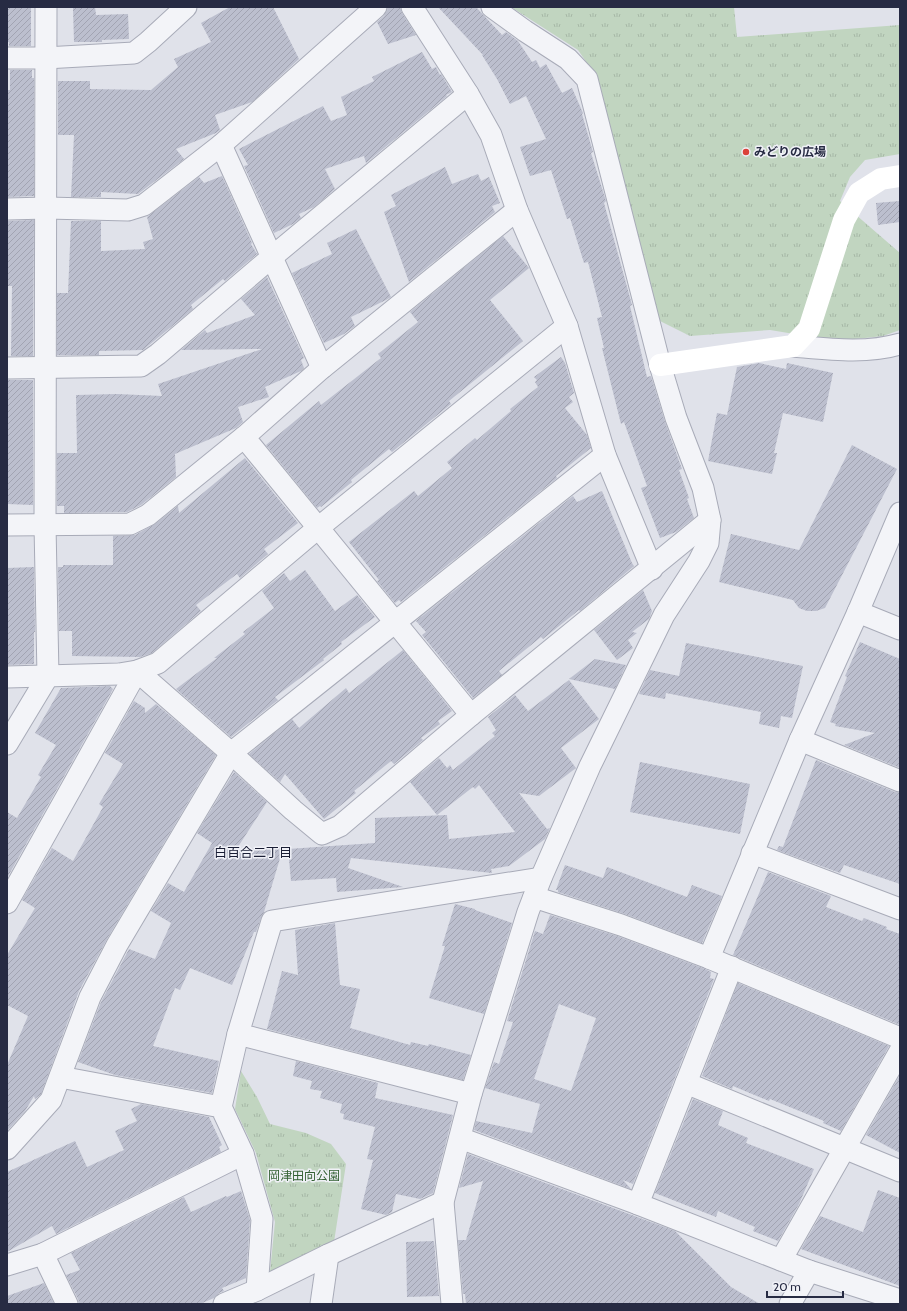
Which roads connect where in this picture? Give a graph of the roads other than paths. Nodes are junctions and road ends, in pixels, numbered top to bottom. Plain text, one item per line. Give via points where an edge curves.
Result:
1 (46, 7) edge
2 (186, 7) edge
3 (376, 7) edge
4 (412, 7) edge
5 (492, 7) edge
6 (7, 58) edge
7 (45, 58) junction
8 (468, 94) junction
9 (221, 145) junction
10 (900, 176) edge
11 (47, 208) junction
12 (7, 209) edge
13 (517, 210) junction
14 (272, 257) junction
15 (567, 326) junction
16 (900, 344) edge
17 (793, 346) junction
18 (660, 365) junction
19 (7, 368) edge
20 (45, 368) junction
21 (322, 368) junction
22 (244, 437) junction
23 (605, 455) junction
24 (900, 513) edge
25 (710, 520) junction
26 (7, 525) edge
27 (46, 525) junction
28 (318, 528) junction
29 (652, 569) junction
30 (858, 612) junction
31 (395, 622) junction
32 (900, 630) edge
33 (137, 671) junction
34 (48, 676) junction
35 (7, 677) edge
36 (471, 715) junction
37 (800, 740) junction
38 (7, 744) edge
39 (231, 753) junction
40 (900, 781) edge
41 (752, 853) junction
42 (541, 878) junction
43 (534, 897) junction
44 (7, 903) edge
45 (900, 909) edge
46 (709, 958) junction
47 (732, 967) junction
48 (238, 1034) junction
49 (900, 1038) edge
50 (900, 1051) edge
51 (60, 1077) junction
52 (686, 1083) junction
53 (471, 1094) junction
54 (221, 1107) junction
55 (460, 1138) junction
56 (844, 1148) junction
57 (7, 1150) edge
58 (243, 1154) junction
59 (900, 1171) edge
60 (443, 1202) junction
61 (638, 1204) junction
62 (43, 1254) junction
63 (328, 1255) junction
64 (781, 1260) junction
65 (7, 1265) edge
66 (809, 1271) junction
67 (258, 1290) junction
68 (900, 1300) edge
69 (67, 1304) edge
70 (224, 1304) edge
71 (321, 1304) edge
72 (452, 1304) edge
73 (790, 1304) edge

1 - 7 street
2 - 7 street via 134,54
3 - 9 street
4 - 8 street
5 - 18 street via 568,58 587,79
6 - 7 street
7 - 11 street
8 - 13 street via 491,135
8 - 14 street
9 - 11 street via 144,205 128,210
9 - 14 street
10 - 17 street via 882,179 859,193 844,220 809,329
11 - 12 street
11 - 20 street
13 - 15 street
13 - 21 street
14 - 20 street via 141,366
14 - 21 street
15 - 23 street
15 - 28 street
16 - 17 street via 886,348 836,350
17 - 18 street
18 - 25 street via 676,418 703,488
19 - 20 street
20 - 27 street
21 - 22 street
22 - 27 street via 148,515 130,524
22 - 28 street
23 - 29 street
23 - 31 street
24 - 30 street
25 - 29 street
25 - 42 street via 708,543 664,615 590,766
26 - 27 street
27 - 34 street
28 - 31 street
28 - 33 street via 158,663
29 - 36 street
30 - 32 street
30 - 37 street
31 - 36 street
31 - 39 street
33 - 34 street
33 - 39 street
33 - 44 street
34 - 35 street
34 - 38 street
36 - 39 street via 340,826 322,834
37 - 40 street
37 - 41 street
39 - 51 street via 116,945 90,997
41 - 45 street
41 - 46 street
42 - 43 street
42 - 48 street via 272,921
43 - 46 street via 621,925
43 - 53 street
46 - 47 street
47 - 49 street
47 - 52 street
48 - 53 street
48 - 54 street
50 - 56 street
51 - 54 street
51 - 57 street via 51,1100
52 - 56 street
52 - 61 street
53 - 55 street
54 - 58 street
55 - 60 street
55 - 61 street
56 - 59 street
56 - 64 street
58 - 62 street
58 - 67 street via 262,1219
60 - 63 street
60 - 72 street
61 - 64 street
62 - 65 street
62 - 69 street
63 - 67 street
63 - 71 street
64 - 66 street
66 - 68 street
66 - 73 street
67 - 70 street

